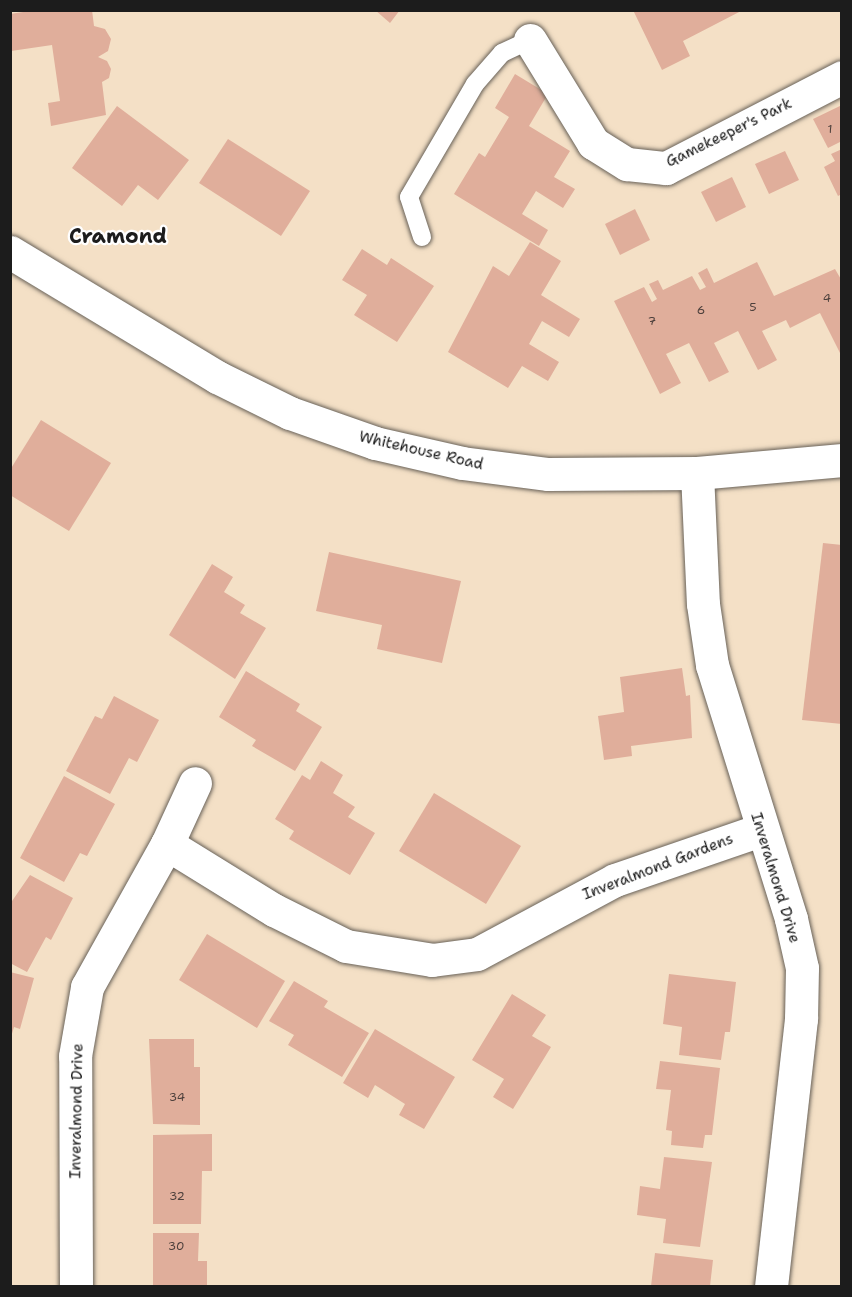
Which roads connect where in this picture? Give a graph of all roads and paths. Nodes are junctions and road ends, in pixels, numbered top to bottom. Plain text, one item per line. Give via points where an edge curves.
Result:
1 (530, 40) joint
2 (842, 77) edge
3 (422, 237) dead end
4 (10, 252) edge
5 (842, 460) edge
6 (697, 473) junction
7 (195, 783) dead end
8 (760, 830) junction
9 (167, 844) junction
10 (76, 1287) edge
11 (771, 1287) edge

1 - 2 street, Gamekeeper's Park via 593,142 627,164 666,168
1 - 3 lane via 502,53 475,84 409,197
4 - 6 street, Whitehouse Road via 217,377 290,413 375,443 462,463 548,474
5 - 6 street, Whitehouse Road
6 - 8 street, Inveralmond Drive via 703,604 712,665
7 - 9 street, Inveralmond Drive
8 - 9 street, Inveralmond Gardens via 615,880 477,954 432,960 346,946 274,910
8 - 11 street, Inveralmond Drive via 791,919 802,968 801,1019
9 - 10 street, Inveralmond Drive via 87,987 75,1056

